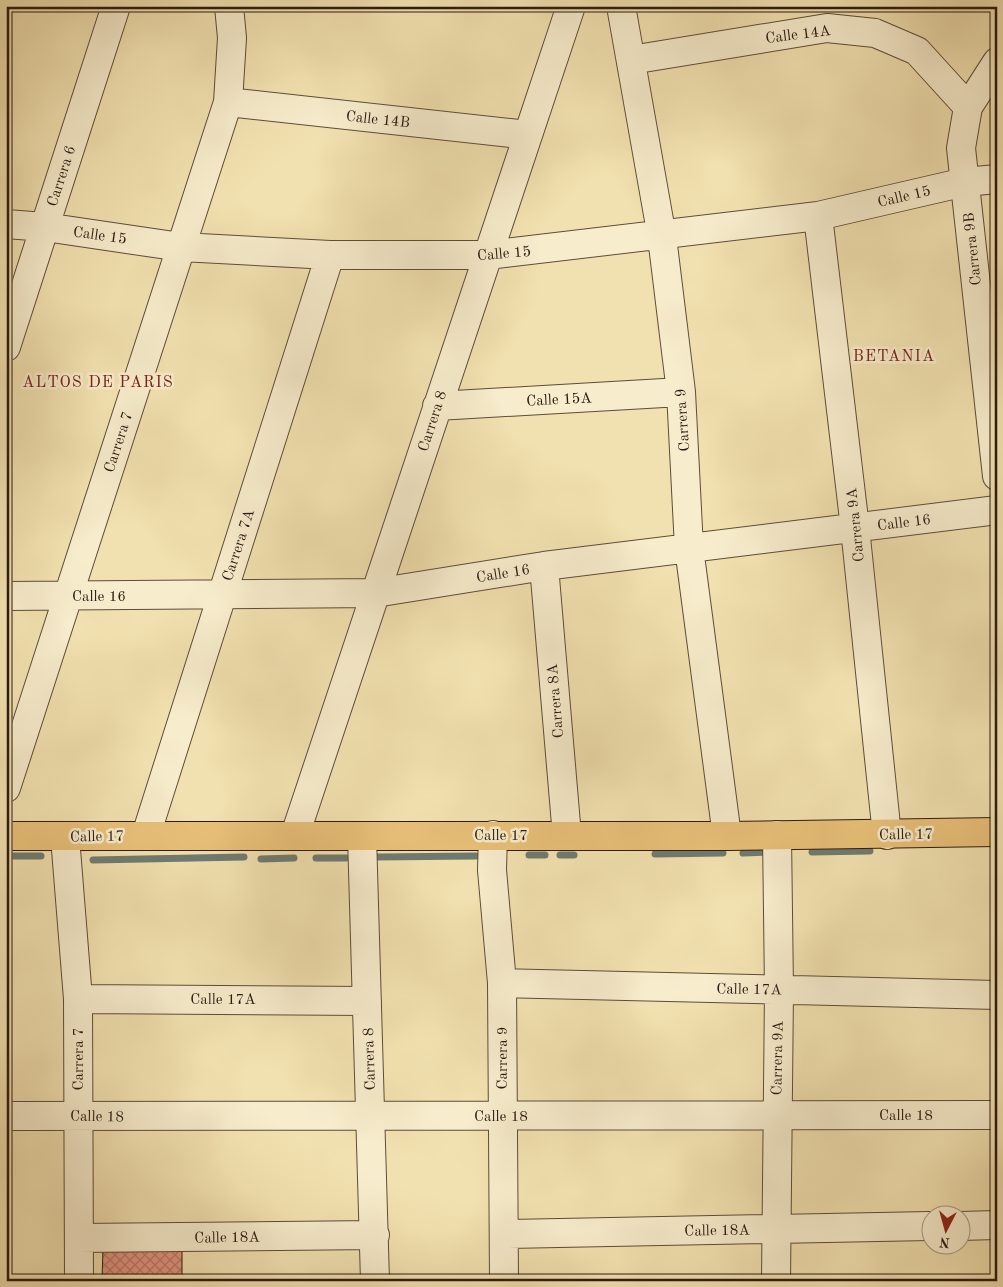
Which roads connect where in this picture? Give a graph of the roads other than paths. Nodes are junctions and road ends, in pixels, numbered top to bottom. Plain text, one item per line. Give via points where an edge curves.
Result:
1 (116, 6) edge
2 (229, 6) edge
3 (621, 6) edge
4 (569, 7) edge
5 (631, 60) junction
6 (997, 62) edge
7 (228, 102) junction
8 (968, 107) junction
9 (528, 135) junction
10 (997, 178) edge
11 (965, 182) junction
12 (818, 216) junction
13 (6, 224) edge
14 (45, 227) junction
15 (662, 236) junction
16 (181, 247) junction
17 (330, 255) junction
18 (488, 256) junction
19 (6, 347) edge
20 (681, 392) junction
21 (437, 406) junction
22 (997, 476) edge
23 (997, 510) edge
24 (855, 528) junction
25 (689, 548) junction
26 (544, 566) junction
27 (375, 593) junction
28 (222, 595) junction
29 (6, 596) edge
30 (68, 596) junction
31 (6, 788) edge
32 (997, 832) edge
33 (146, 835) junction
34 (295, 835) junction
35 (887, 835) junction
36 (6, 836) edge
37 (567, 836) junction
38 (727, 836) junction
39 (65, 837) junction
40 (778, 846) junction
41 (363, 851) junction
42 (492, 851) junction
43 (502, 983) junction
44 (779, 990) junction
45 (997, 995) edge
46 (78, 999) junction
47 (367, 1000) junction
48 (78, 1115) junction
49 (776, 1115) junction
50 (997, 1115) edge
51 (6, 1116) edge
52 (371, 1116) junction
53 (503, 1116) junction
54 (997, 1225) edge
55 (920, 1226) edge
56 (970, 1226) edge
57 (776, 1229) junction
58 (504, 1234) junction
59 (374, 1235) junction
60 (79, 1238) junction
61 (79, 1281) edge
62 (375, 1281) edge
63 (504, 1281) edge
64 (776, 1281) edge

1 - 14 street, Carrera 6
2 - 7 street, Carrera 7 via 232,38
3 - 5 street, Carrera 9
4 - 9 street, Carrera 8
5 - 8 street, Calle 14A via 827,28 875,33 917,51
5 - 15 street, Carrera 9
6 - 8 street, Carrera 9B
7 - 9 street, Calle 14B
7 - 16 street, Carrera 7
8 - 11 street, Carrera 9B via 960,148
9 - 18 street, Carrera 8
10 - 11 street, Calle 15
11 - 12 street, Calle 15
11 - 22 street, Carrera 9B
12 - 15 street, Calle 15
12 - 24 street, Carrera 9A
13 - 14 street, Calle 15
14 - 16 street, Calle 15
14 - 19 street, Carrera 6
15 - 18 street, Calle 15
15 - 20 street, Carrera 9
16 - 17 street, Calle 15
16 - 30 street, Carrera 7
17 - 18 street, Calle 15
17 - 28 street, Carrera 7A
18 - 21 street, Carrera 8
20 - 21 street, Calle 15A
20 - 25 street, Carrera 9
21 - 27 street, Carrera 8
23 - 24 street, Calle 16
24 - 25 street, Calle 16
24 - 35 street, Carrera 9A
25 - 26 street, Calle 16
25 - 38 street, Carrera 9
26 - 27 street, Calle 16
26 - 37 street, Carrera 8A
27 - 28 street, Calle 16
27 - 34 street, Carrera 8
28 - 30 street, Calle 16
28 - 33 street, Carrera 7A
29 - 30 street, Calle 16
30 - 31 street, Carrera 7
32 - 35 main road, Calle 17
33 - 34 main road, Calle 17
33 - 39 main road, Calle 17
34 - 41 main road, Calle 17
35 - 40 main road, Calle 17
36 - 39 main road, Calle 17
37 - 38 main road, Calle 17
37 - 42 main road, Calle 17
38 - 40 main road, Calle 17
39 - 46 street, Carrera 7
40 - 44 street, Carrera 9A
41 - 42 main road, Calle 17
41 - 47 street, Carrera 8
42 - 43 street, Carrera 9
43 - 44 street, Calle 17A
43 - 53 street, Carrera 9
44 - 45 street, Calle 17A
44 - 49 street, Carrera 9A
46 - 47 street, Calle 17A
46 - 48 street, Carrera 7
47 - 52 street, Carrera 8
48 - 51 street, Calle 18
48 - 52 street, Calle 18
48 - 60 street, Carrera 7
49 - 50 street, Calle 18
49 - 53 street, Calle 18
49 - 57 street, Carrera 9A
52 - 53 street, Calle 18
52 - 59 street, Carrera 8
53 - 58 street, Carrera 9
54 - 56 street
55 - 57 street, Calle 18A
57 - 58 street, Calle 18A
57 - 64 street, Carrera 9A
58 - 63 street, Carrera 9
59 - 60 street, Calle 18A
59 - 62 street, Carrera 8
60 - 61 street, Carrera 7

